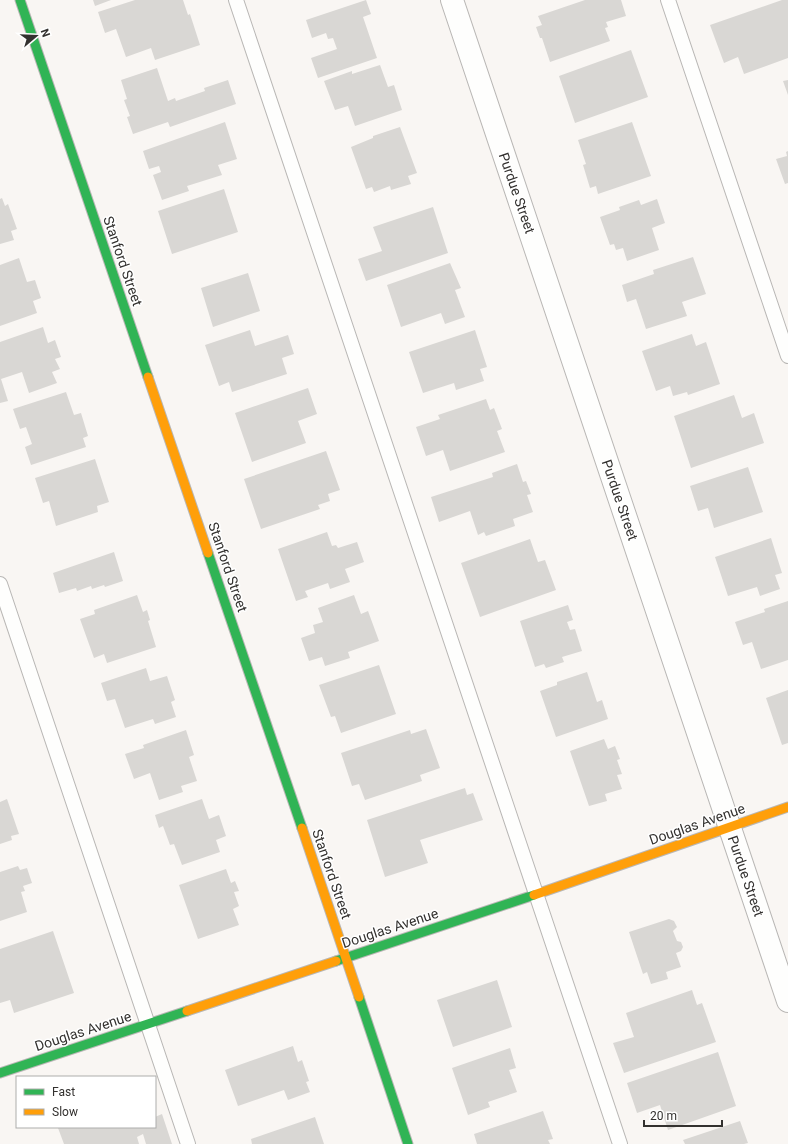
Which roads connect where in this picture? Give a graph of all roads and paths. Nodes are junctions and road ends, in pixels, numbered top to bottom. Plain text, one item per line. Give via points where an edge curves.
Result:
1 (20, 0) edge
2 (236, 0) edge
3 (452, 0) edge
4 (668, 0) edge
5 (788, 356) edge
6 (0, 584) edge
7 (788, 807) edge
8 (730, 828) junction
9 (536, 894) junction
10 (346, 958) junction
11 (788, 1001) edge
12 (148, 1024) junction
13 (0, 1073) edge
14 (188, 1144) edge
15 (408, 1144) edge
16 (620, 1144) edge

1 - 10 street, Stanford Street
2 - 9 lane
3 - 8 street, Purdue Street
4 - 5 lane
6 - 12 lane
7 - 8 street, Douglas Avenue
8 - 9 street, Douglas Avenue
8 - 11 street, Purdue Street
9 - 10 street, Douglas Avenue
9 - 16 lane
10 - 12 street, Douglas Avenue
10 - 15 street, Stanford Street
12 - 13 street, Douglas Avenue
12 - 14 lane

